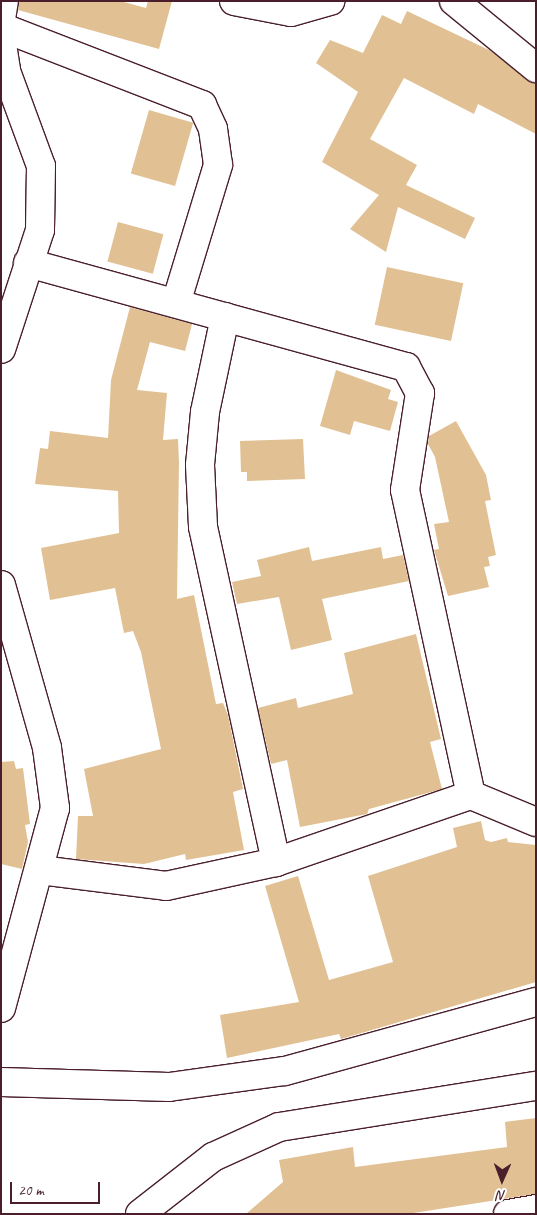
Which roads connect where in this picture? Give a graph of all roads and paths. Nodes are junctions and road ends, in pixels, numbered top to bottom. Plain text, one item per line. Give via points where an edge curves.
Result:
1 (4, 1) edge
2 (234, 1) edge
3 (330, 1) edge
4 (454, 1) edge
5 (1, 19) edge
6 (1, 27) edge
7 (1, 38) edge
8 (536, 68) edge
9 (28, 263) junction
10 (176, 303) junction
11 (226, 317) junction
12 (1, 349) edge
13 (1, 585) edge
14 (471, 795) junction
15 (536, 822) edge
16 (276, 862) junction
17 (40, 870) junction
18 (536, 1002) edge
19 (1, 1008) edge
20 (1, 1082) edge
21 (536, 1086) edge
22 (536, 1209) edge
23 (140, 1214) edge
24 (508, 1214) edge

1 - 5 street
2 - 3 street via 291,12
4 - 8 street
6 - 10 street via 202,105 213,129 218,165
7 - 9 street via 6,71 42,166 40,230
9 - 10 street
9 - 12 street
10 - 11 street
11 - 14 street via 406,367 420,392 405,490
11 - 16 street via 205,412 200,464 203,527
13 - 17 street via 47,748 55,808
14 - 15 street
14 - 16 street
16 - 17 street via 166,886
17 - 19 street
18 - 20 street via 285,1071 169,1087
21 - 23 street via 279,1127 213,1157
22 - 24 street

